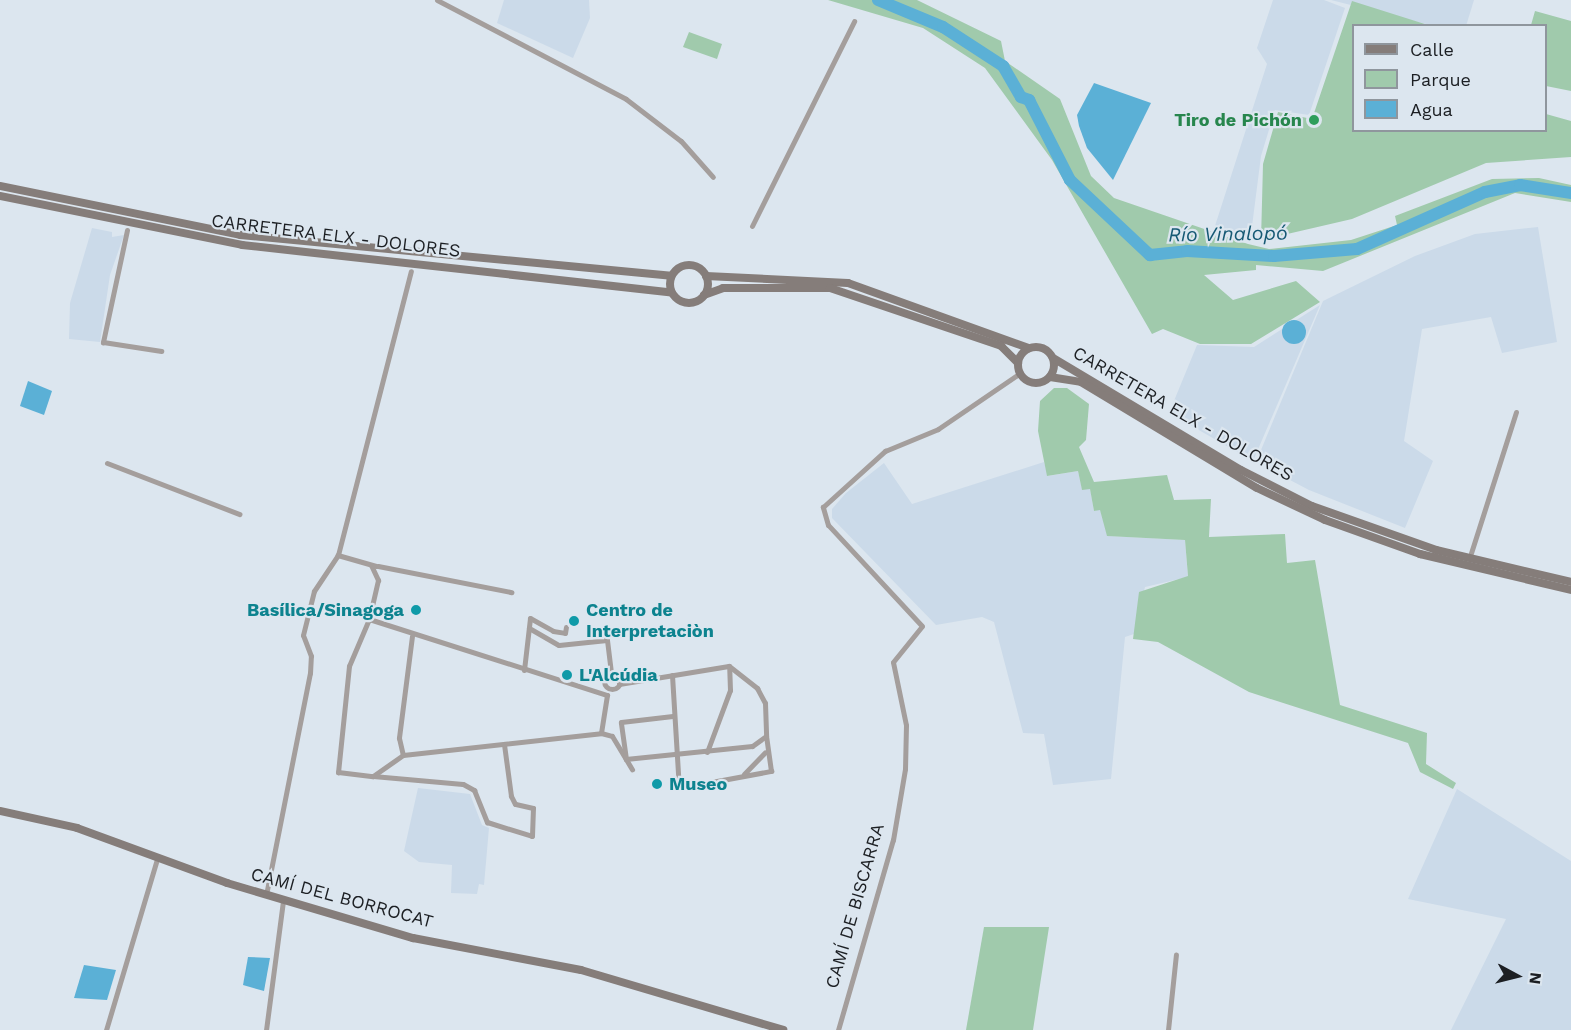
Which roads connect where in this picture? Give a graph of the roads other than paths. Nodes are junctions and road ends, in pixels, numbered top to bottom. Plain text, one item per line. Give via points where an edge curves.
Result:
1 (437, 0) edge
2 (854, 21) dead end
3 (712, 177) dead end
4 (0, 186) edge
5 (0, 196) edge
6 (752, 226) dead end
7 (127, 230) dead end
8 (411, 271) dead end
9 (671, 276) junction
10 (706, 276) junction
11 (671, 292) junction
12 (704, 295) junction
13 (1029, 348) junction
14 (161, 351) dead end
15 (1053, 358) junction
16 (1018, 363) junction
17 (1020, 373) junction
18 (1050, 376) junction
19 (1516, 412) dead end
20 (107, 463) dead end
21 (239, 514) dead end
22 (1471, 553) dead end
23 (338, 555) junction
24 (375, 566) junction
25 (1571, 582) edge
26 (1571, 590) edge
27 (511, 592) dead end
28 (369, 619) junction
29 (566, 627) dead end
30 (529, 628) junction
31 (412, 636) junction
32 (729, 666) junction
33 (524, 670) junction
34 (610, 673) junction
35 (672, 675) junction
36 (619, 684) junction
37 (608, 687) junction
38 (607, 694) junction
39 (673, 716) junction
40 (601, 734) junction
41 (766, 736) junction
42 (504, 744) junction
43 (707, 752) junction
44 (765, 752) junction
45 (403, 755) junction
46 (674, 757) junction
47 (626, 759) junction
48 (632, 769) dead end
49 (373, 776) junction
50 (739, 777) junction
51 (0, 811) edge
52 (157, 859) junction
53 (266, 895) junction
54 (283, 900) junction
55 (1176, 954) dead end
56 (106, 1030) edge
57 (266, 1030) edge
58 (783, 1030) edge
59 (838, 1030) edge
60 (1168, 1030) edge

1 - 3 street via 626,99 681,141
2 - 6 street
4 - 9 main road, CARRETERA ELX - DOLORES via 240,235
5 - 11 main road, CARRETERA ELX - DOLORES via 242,245
7 - 14 street via 103,342
8 - 23 street
9 - 10 main road via 688,264
9 - 11 main road
10 - 12 main road
10 - 13 main road via 848,283
11 - 12 main road via 688,303
12 - 16 main road via 723,288 830,288 1001,346
13 - 15 main road via 1046,350
13 - 16 main road
15 - 18 main road
15 - 25 main road, CARRETERA ELX - DOLORES via 1240,470 1312,506 1427,548
16 - 17 main road
17 - 18 main road via 1036,383
17 - 59 street, CAMÍ DE BISCARRA via 938,429 885,451 823,507 828,525 922,626 893,662 906,725 905,769 893,840
18 - 26 main road, CARRETERA ELX - DOLORES via 1081,382 1257,488 1325,520 1420,554
19 - 22 street
20 - 21 street
23 - 24 street
23 - 53 street via 314,591 303,635 311,656 310,673
24 - 27 street
24 - 28 street via 378,580
28 - 31 street
28 - 49 street via 350,666 338,772
29 - 30 street via 566,633 553,631 530,618
30 - 33 street
30 - 34 street via 559,645 607,640
31 - 33 street
31 - 45 street via 399,738
32 - 35 street
32 - 41 street via 744,675 765,703
32 - 43 street via 730,690
33 - 38 street
34 - 36 street via 618,675
34 - 37 street via 604,681
35 - 36 street
35 - 39 street
36 - 37 street
37 - 38 street
38 - 40 street
39 - 46 street
39 - 47 street via 621,722
40 - 42 street
40 - 47 street via 612,736
41 - 43 street via 752,746
41 - 44 street
42 - 45 street
42 - 49 street via 510,796 515,804 533,808 532,836 487,822 474,790 463,784
43 - 46 street
44 - 50 street
44 - 50 street via 771,771
45 - 49 street
46 - 47 street
46 - 50 street via 679,788
47 - 48 street
51 - 52 main road, CAMÍ DEL BORROCAT via 86,831
52 - 53 main road, CAMÍ DEL BORROCAT
52 - 56 street
53 - 54 main road, CAMÍ DEL BORROCAT
54 - 57 street
54 - 58 main road, CAMÍ DEL BORROCAT via 413,938 581,970
55 - 60 street

